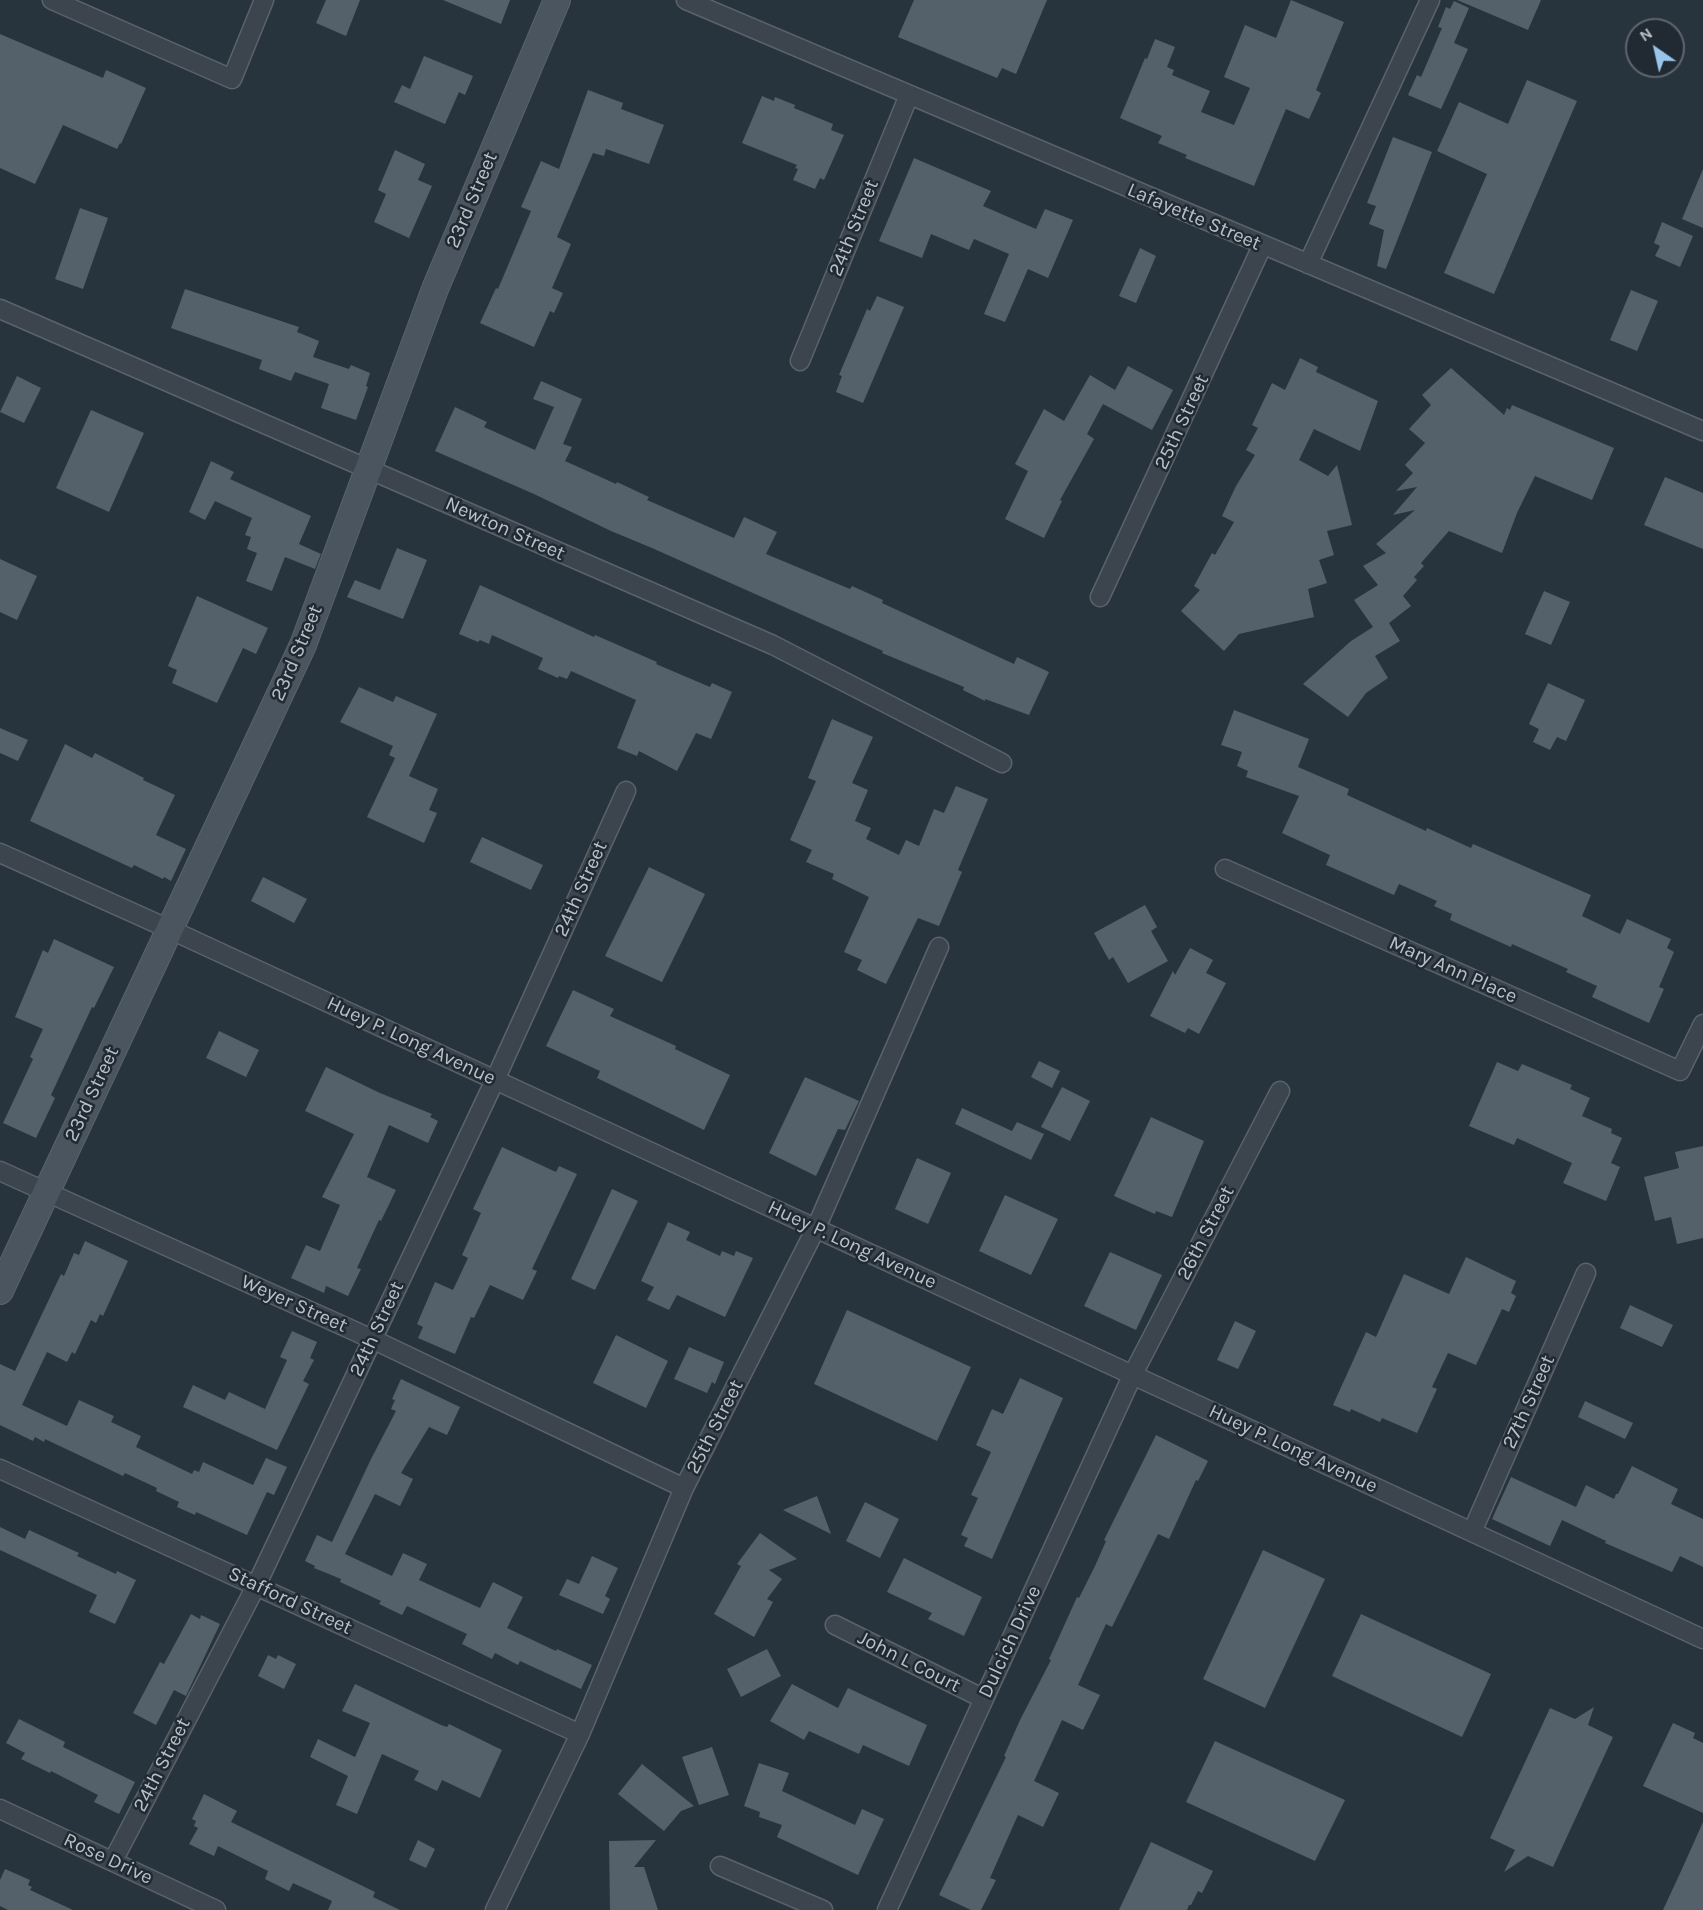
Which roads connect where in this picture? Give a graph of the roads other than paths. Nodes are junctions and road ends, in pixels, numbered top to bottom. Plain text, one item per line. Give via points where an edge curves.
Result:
1 (52, 0) edge
2 (264, 0) edge
3 (557, 0) edge
4 (686, 0) edge
5 (1430, 0) edge
6 (909, 95) junction
7 (1262, 246) junction
8 (1308, 264) junction
9 (0, 309) edge
10 (800, 361) dead end
11 (1703, 431) edge
12 (369, 469) junction
13 (1100, 597) dead end
14 (1002, 763) dead end
15 (626, 791) dead end
16 (0, 853) edge
17 (1225, 868) dead end
18 (169, 929) junction
19 (939, 946) dead end
20 (1703, 1024) edge
21 (495, 1080) junction
22 (1280, 1091) dead end
23 (0, 1171) edge
24 (46, 1192) junction
25 (816, 1228) junction
26 (1587, 1273) dead end
27 (0, 1291) edge
28 (372, 1339) junction
29 (1133, 1374) junction
30 (0, 1469) edge
31 (684, 1488) junction
32 (1472, 1532) junction
33 (256, 1586) junction
34 (835, 1625) dead end
35 (1703, 1639) edge
36 (984, 1699) junction
37 (580, 1734) junction
38 (0, 1809) edge
39 (113, 1861) junction
40 (720, 1866) dead end
41 (216, 1910) edge
42 (495, 1910) edge
43 (823, 1910) edge
44 (887, 1910) edge

1 - 2 street via 232,79
3 - 12 street, 23rd Street via 435,289
4 - 6 street, Lafayette Street
5 - 8 street
6 - 7 street, Lafayette Street
6 - 10 street, 24th Street
7 - 8 street, Lafayette Street
7 - 13 street, 25th Street
8 - 11 street, Lafayette Street
9 - 12 street, Newton Street
12 - 14 street, Newton Street via 773,645
12 - 18 street, 23rd Street via 303,645
15 - 21 street, 24th Street
16 - 18 street, Huey P. Long Avenue
17 - 20 street, Mary Ann Place via 1680,1071
18 - 21 street, Huey P. Long Avenue
18 - 24 street, 23rd Street
19 - 25 street, 25th Street
21 - 25 street, Huey P. Long Avenue
21 - 28 street, 24th Street
22 - 29 street, 26th Street
23 - 24 street, Weyer Street
24 - 27 street, 23rd Street
24 - 28 street, Weyer Street
25 - 29 street, Huey P. Long Avenue
25 - 31 street, 25th Street
26 - 32 street, 27th Street
28 - 31 street, Weyer Street
28 - 33 street, 24th Street
29 - 32 street, Huey P. Long Avenue
29 - 36 street, Dulcich Drive
30 - 33 street, Stafford Street
31 - 37 street, 25th Street
32 - 35 street, Huey P. Long Avenue
33 - 37 street, Stafford Street
33 - 39 street, 24th Street
34 - 36 street, John L Court
36 - 44 street, Dulcich Drive
37 - 42 street, 25th Street
38 - 39 street, Rose Drive
39 - 41 street, Rose Drive
40 - 43 street

